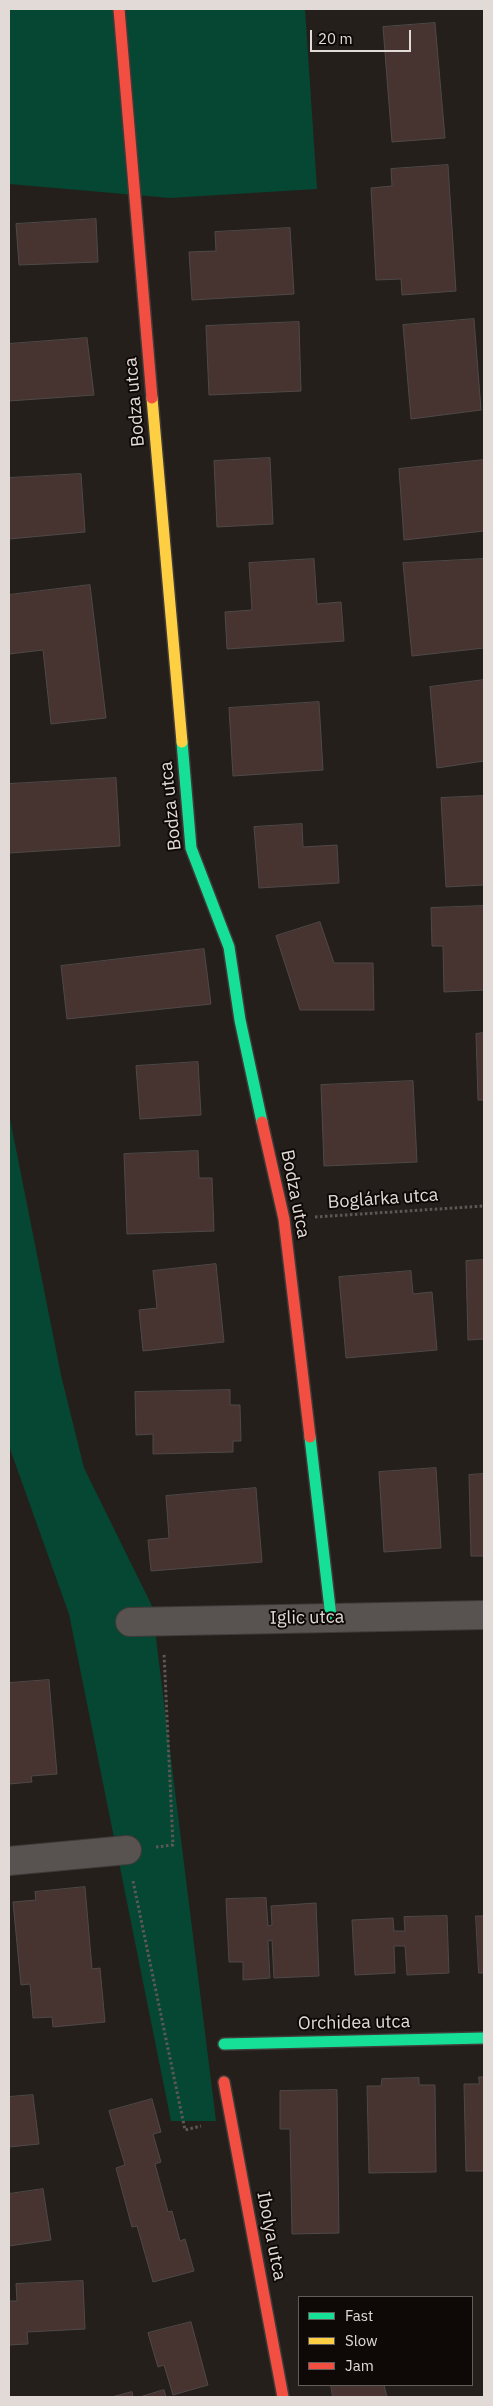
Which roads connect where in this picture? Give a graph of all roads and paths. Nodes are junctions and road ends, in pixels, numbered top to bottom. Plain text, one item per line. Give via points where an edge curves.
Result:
1 (119, 9) edge
2 (484, 1206) edge
3 (284, 1219) junction
4 (484, 1615) edge
5 (331, 1617) junction
6 (162, 1621) junction
7 (130, 1622) dead end
8 (127, 1850) junction
9 (9, 1861) edge
10 (484, 2038) edge
11 (224, 2044) dead end
12 (224, 2082) dead end
13 (231, 2119) junction
14 (283, 2397) edge

1 - 3 street, Bodza utca via 191,848 229,947 240,1020
2 - 3 path, Boglárka utca
3 - 5 street, Bodza utca
4 - 5 street, Iglic utca
5 - 6 street, Iglic utca
6 - 7 street, Iglic utca
6 - 8 path via 173,1845
8 - 9 street
8 - 13 path via 186,2130
10 - 11 street, Orchidea utca
12 - 13 street, Ibolya utca
13 - 14 street, Ibolya utca

